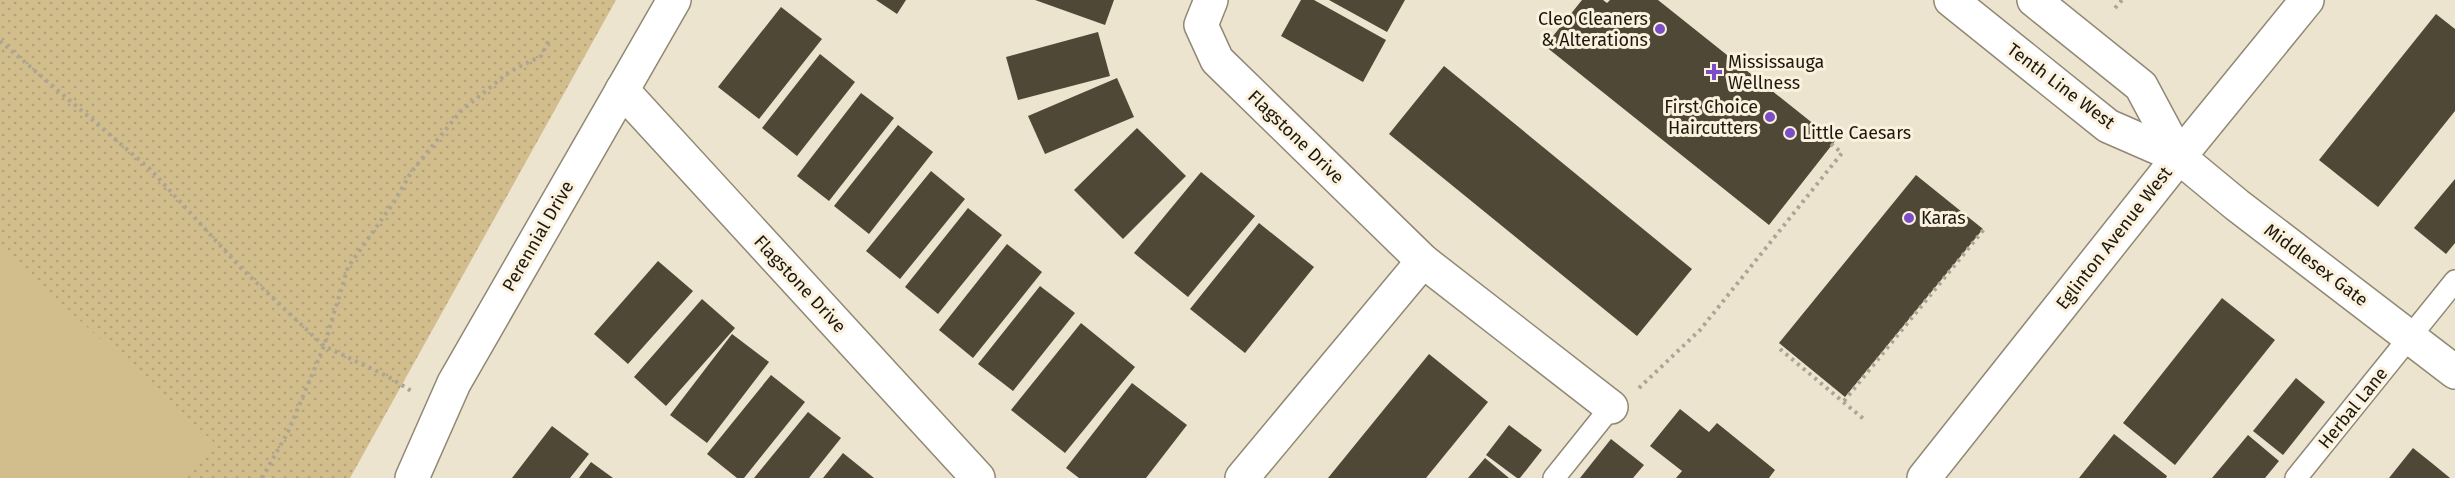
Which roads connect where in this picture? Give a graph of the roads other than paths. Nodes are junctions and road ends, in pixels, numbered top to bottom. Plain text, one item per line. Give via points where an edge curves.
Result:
1 (674, 0) edge
2 (1211, 0) edge
3 (1951, 0) edge
4 (2034, 0) edge
5 (2307, 0) edge
6 (622, 90) junction
7 (2179, 157) junction
8 (1423, 261) junction
9 (2455, 281) edge
10 (2411, 338) junction
11 (2455, 372) edge
12 (1611, 407) joint
13 (412, 478) edge
14 (978, 478) edge
15 (1242, 478) edge
16 (1554, 478) edge
17 (1924, 478) edge
18 (2296, 478) edge

1 - 6 street, Perennial Drive
2 - 8 street, Flagstone Drive via 1201,25 1217,60
3 - 7 street, Tenth Line West via 2108,126
4 - 7 street via 2141,86
5 - 7 street, Eglinton Avenue West
6 - 13 street, Perennial Drive via 454,383
6 - 14 street, Flagstone Drive
7 - 10 street, Middlesex Gate
7 - 17 street, Eglinton Avenue West
8 - 12 street, Flagstone Drive
8 - 15 street
9 - 10 lane, Herbal Lane
10 - 11 street, Middlesex Gate
10 - 18 lane, Herbal Lane
12 - 16 lane

